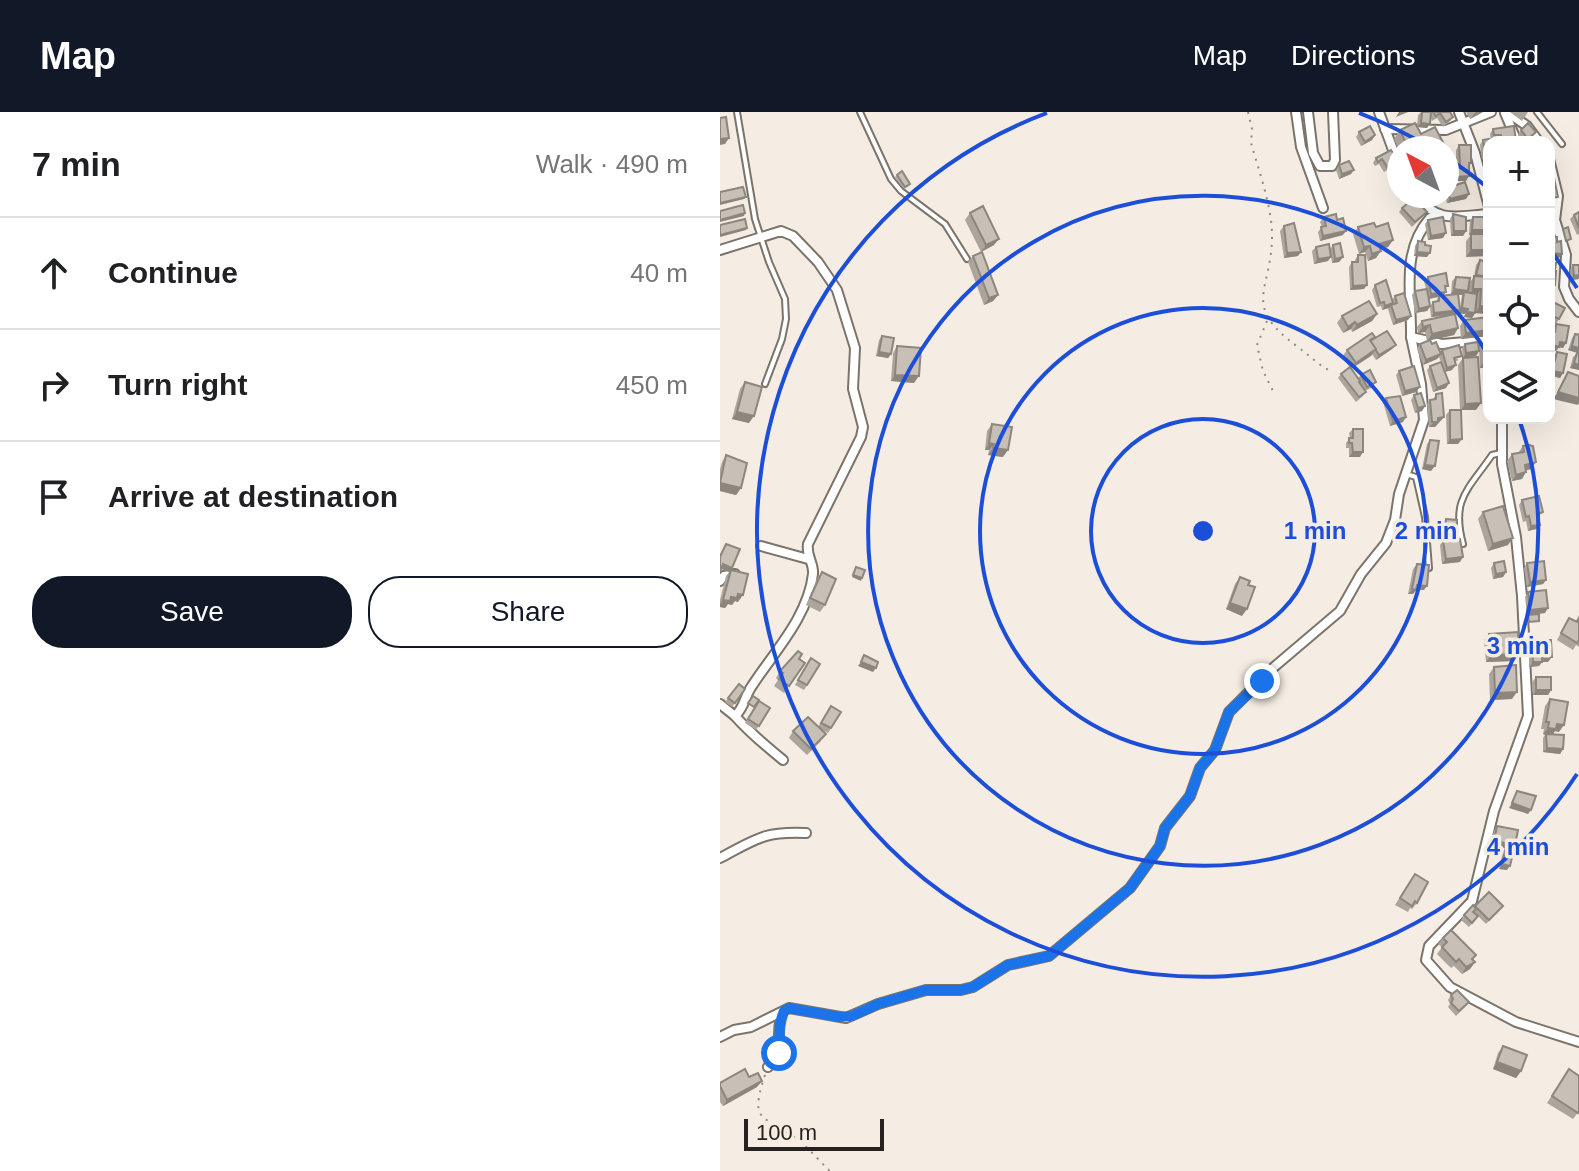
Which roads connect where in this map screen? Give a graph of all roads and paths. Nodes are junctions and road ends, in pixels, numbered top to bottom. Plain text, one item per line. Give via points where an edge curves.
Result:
1 (737, 112) edge
2 (860, 112) edge
3 (1248, 112) edge
4 (1296, 112) edge
5 (1308, 112) edge
6 (1333, 112) edge
7 (1379, 112) edge
8 (1459, 112) edge
9 (1491, 112) edge
10 (1506, 112) edge
11 (1537, 112) edge
12 (1466, 123) junction
13 (1385, 129) junction
14 (1388, 136) edge
15 (1515, 136) edge
16 (1534, 136) edge
17 (1562, 144) dead end
18 (1555, 184) edge
19 (1483, 185) edge
20 (1323, 208) dead end
21 (1427, 208) edge
22 (1483, 214) edge
23 (1440, 217) junction
24 (762, 237) junction
25 (720, 250) edge
26 (967, 259) dead end
27 (1555, 264) edge
28 (1565, 264) junction
29 (1579, 312) edge
30 (1267, 320) junction
31 (1411, 337) junction
32 (1483, 341) edge
33 (1333, 372) dead end
34 (765, 384) dead end
35 (1273, 391) dead end
36 (1502, 424) edge
37 (1501, 453) junction
38 (1406, 474) junction
39 (1463, 544) edge
40 (761, 546) dead end
41 (808, 559) junction
42 (1429, 568) edge
43 (743, 573) edge
44 (720, 581) edge
45 (720, 704) edge
46 (735, 716) junction
47 (783, 760) dead end
48 (806, 833) dead end
49 (720, 858) edge
50 (784, 1011) junction
51 (720, 1037) edge
52 (1579, 1042) edge
53 (768, 1067) joint
54 (830, 1171) edge

1 - 24 lane
2 - 26 lane via 891,179 945,224
3 - 30 path via 1272,230 1262,290
4 - 20 street via 1309,176
5 - 6 street via 1313,153 1325,168 1335,160
7 - 13 street
8 - 12 street
9 - 12 street
10 - 15 street
10 - 16 street
11 - 17 lane
12 - 13 street via 1446,130
12 - 19 street
13 - 14 street
18 - 28 street via 1555,220
21 - 23 street
22 - 23 street
23 - 31 street via 1423,226 1412,250
24 - 25 street
24 - 34 lane via 785,299 786,319
24 - 41 street via 789,233 818,262 840,298 856,354 853,383 861,437 811,537
27 - 28 street
28 - 29 street via 1564,287
30 - 33 path
30 - 35 path via 1257,345
31 - 32 street via 1442,344
31 - 38 street via 1424,420
36 - 37 street
37 - 39 lane via 1492,455 1458,508
37 - 52 street via 1516,537 1528,716 1494,811 1472,901 1429,946 1426,960 1450,987 1516,1022
38 - 42 lane via 1416,477
38 - 50 street via 1381,551 1340,611 1229,712 1190,796 1130,888 1049,956 1008,965 973,987 926,990 846,1018 797,1008
40 - 41 street
41 - 46 street via 813,576 806,597
43 - 44 street
45 - 46 street
46 - 47 street
48 - 49 street via 770,833
50 - 51 street
50 - 53 street via 777,1027 779,1053
53 - 54 path via 758,1096 766,1122 797,1139

